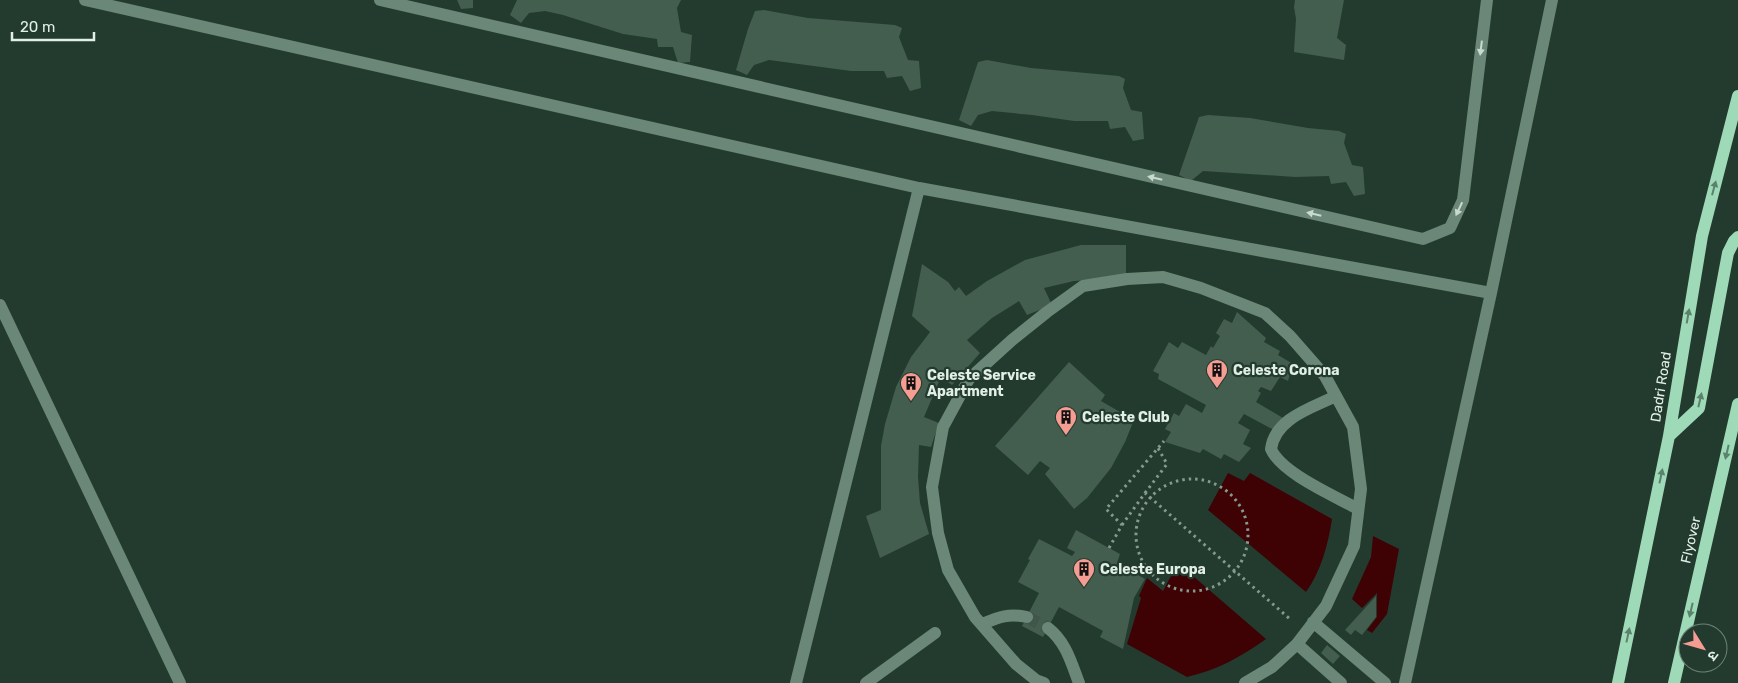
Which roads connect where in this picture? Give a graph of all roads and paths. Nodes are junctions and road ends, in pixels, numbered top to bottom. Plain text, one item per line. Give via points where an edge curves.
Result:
1 (85, 0) edge
2 (380, 0) edge
3 (1487, 0) edge
4 (1552, 0) edge
5 (1738, 96) edge
6 (919, 188) junction
7 (1738, 237) edge
8 (1490, 293) junction
9 (0, 305) edge
10 (1336, 396) junction
11 (1738, 404) edge
12 (1669, 436) junction
13 (1164, 441) dead end
14 (1158, 448) junction
15 (1145, 493) junction
16 (1149, 497) junction
17 (1358, 509) junction
18 (1122, 524) junction
19 (1109, 548) dead end
20 (1236, 571) junction
21 (1027, 617) tunnel mouth
22 (982, 624) junction
23 (1309, 627) junction
24 (1048, 628) tunnel mouth
25 (935, 633) dead end
26 (1297, 644) junction
27 (180, 683) edge
28 (796, 683) edge
29 (866, 683) edge
30 (1044, 683) edge
31 (1079, 683) edge
32 (1245, 683) edge
33 (1341, 683) edge
34 (1385, 683) edge
35 (1405, 683) edge
36 (1618, 683) edge
37 (1674, 683) edge

1 - 6 street
3 -> 2 street via 1463,200 1450,228 1423,239
4 - 8 street
12 -> 5 main road, Dadri Road via 1702,236
6 - 8 street
6 - 28 street
12 -> 7 main road via 1699,408 1728,253
8 - 35 street
9 - 27 street
10 - 17 street via 1353,427 1360,489
10 - 17 street via 1289,419 1271,449 1281,464 1296,475
10 - 22 street via 1325,376 1265,313 1201,288 1163,278 1127,279 1083,286 1012,340 969,379 943,427 932,487 938,533 948,570
11 -> 37 main road, Flyover
36 -> 12 main road, Dadri Road
13 - 14 path
14 - 15 path via 1166,464
14 - 18 path via 1106,509
15 - 16 path
15 - 18 path
16 - 20 path
16 - 20 path via 1167,484 1189,478 1211,481 1230,492 1244,509 1250,531 1246,553
16 - 20 path via 1138,516 1135,538 1141,560 1154,578 1174,589 1196,592 1217,586
17 - 23 street via 1354,546 1326,606
18 - 19 path
20 - 23 path
21 - 22 street via 1002,616
22 - 30 street via 1016,664
23 - 26 street
23 - 34 street
24 - 31 street via 1062,642
25 - 29 street
26 - 32 street via 1272,667
26 - 33 street

